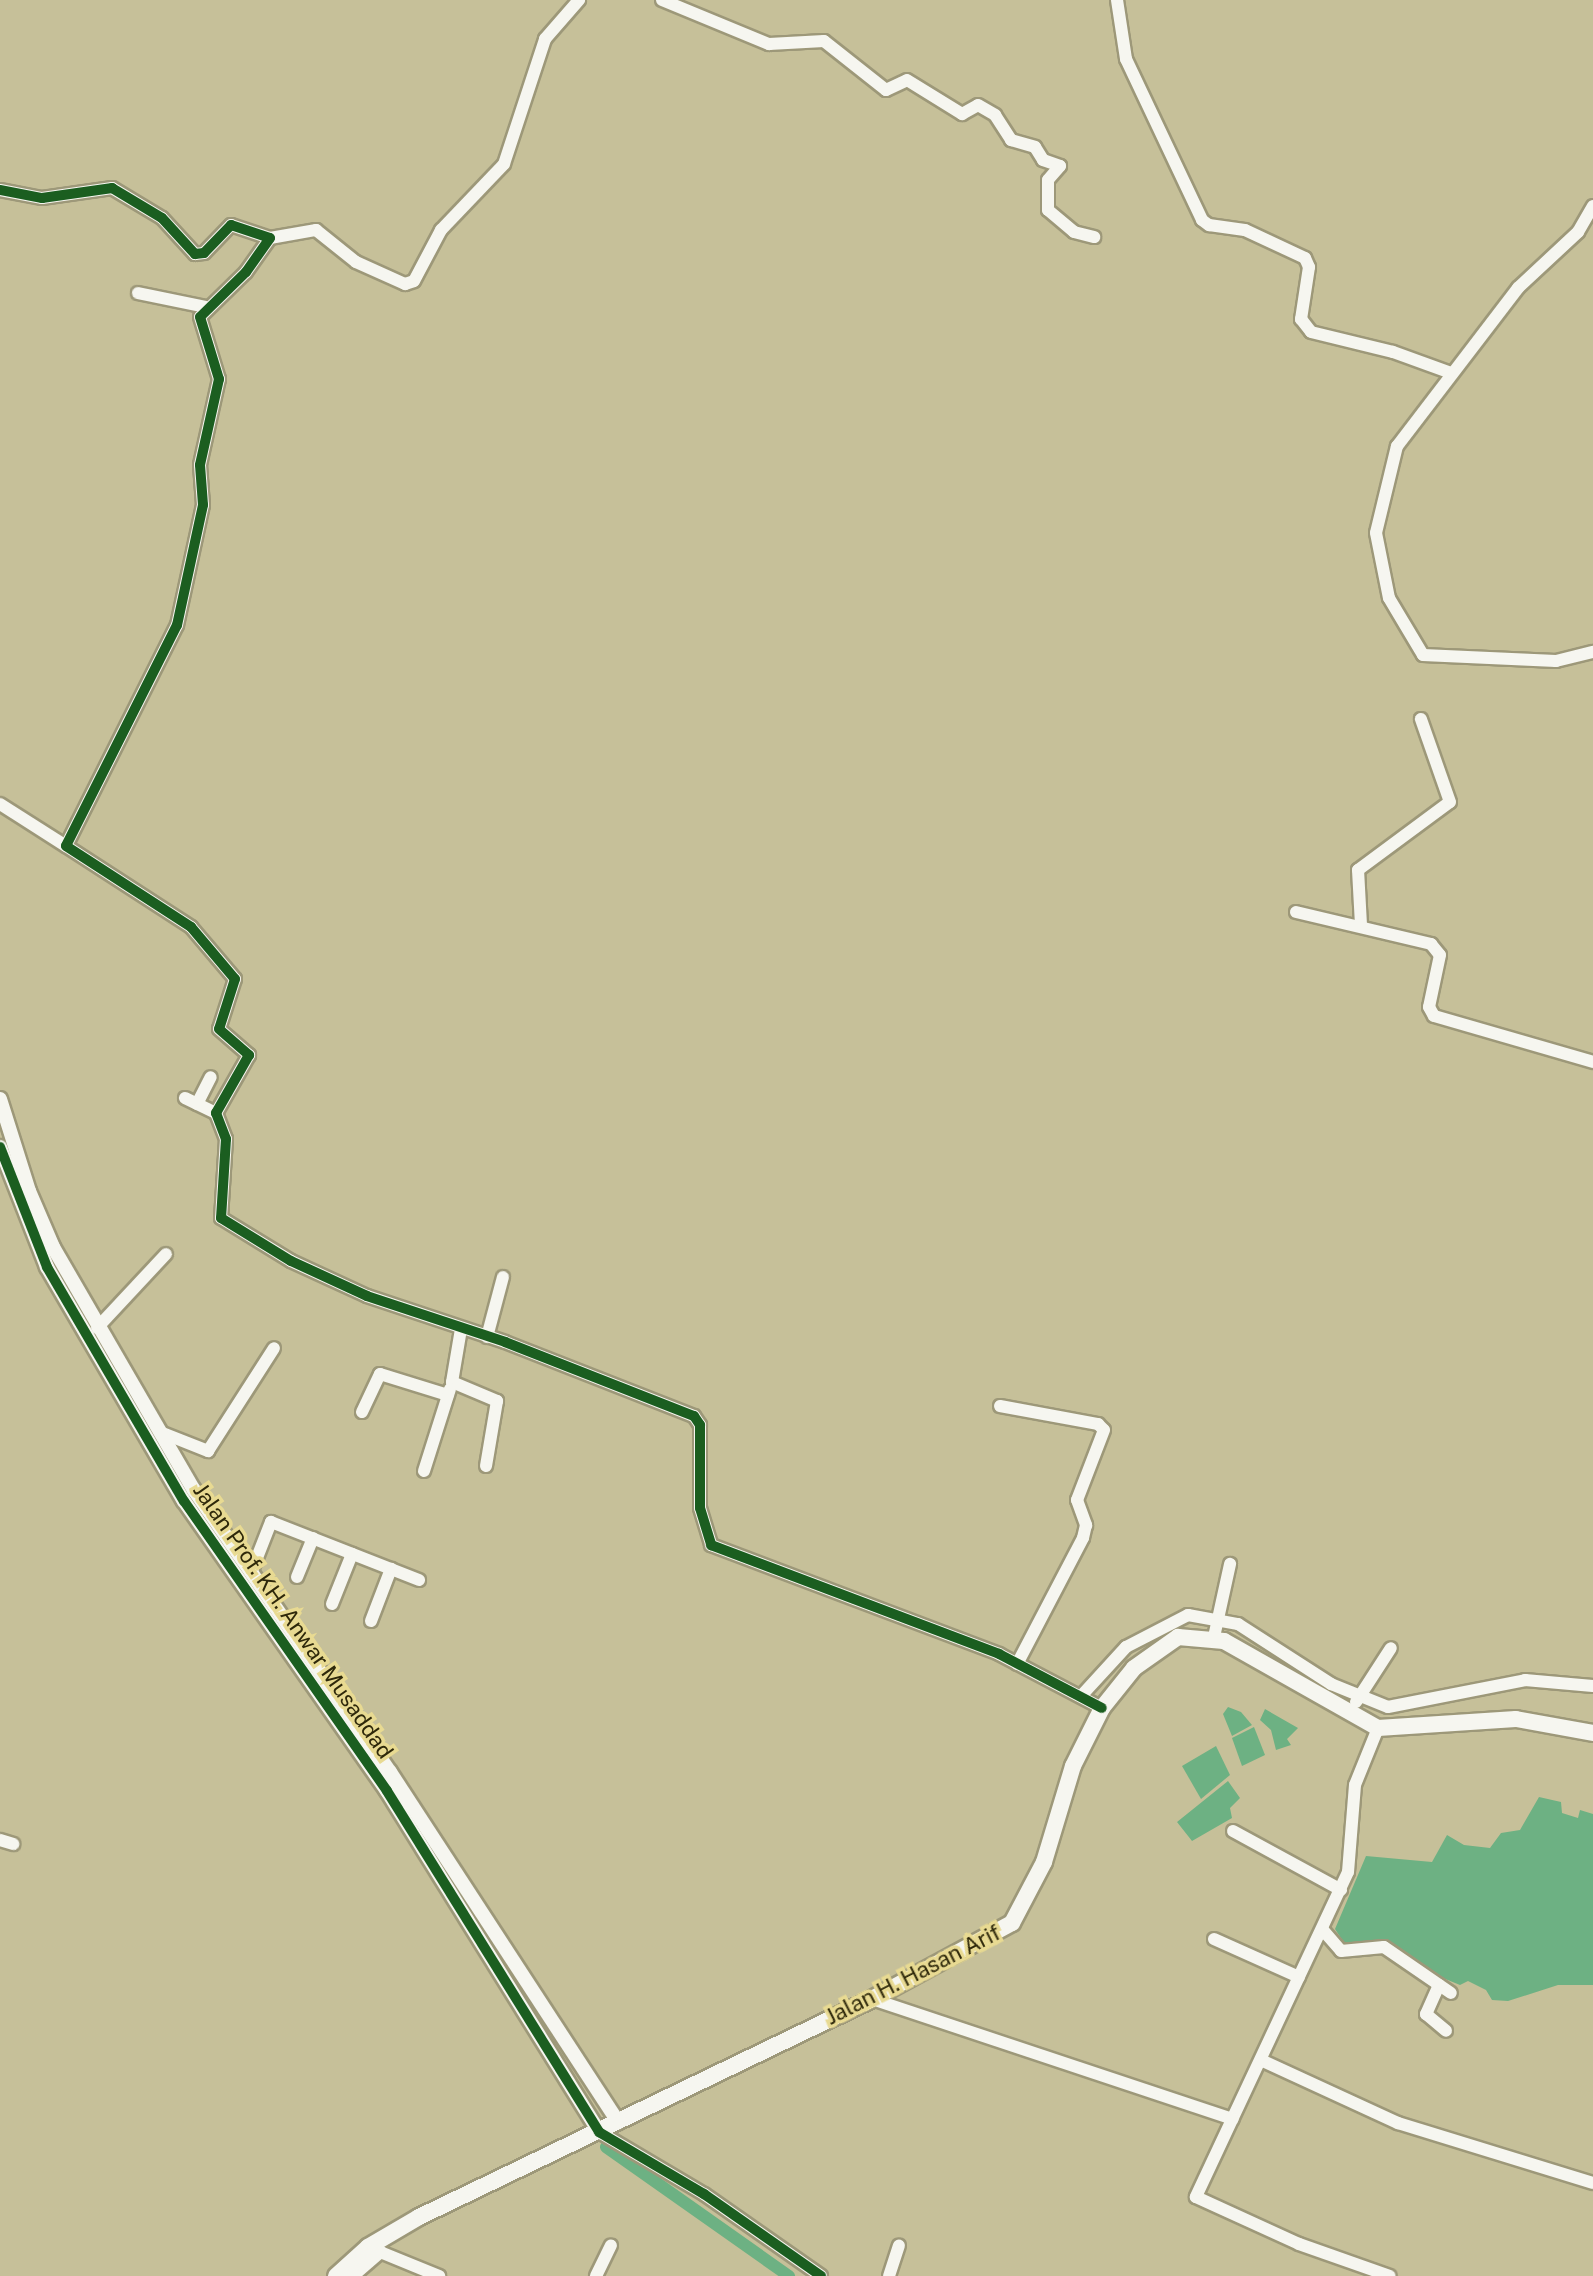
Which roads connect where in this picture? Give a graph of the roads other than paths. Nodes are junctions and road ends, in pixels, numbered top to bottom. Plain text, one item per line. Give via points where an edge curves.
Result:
1 (579, 0) edge
2 (662, 0) edge
3 (1117, 0) edge
4 (0, 190) edge
5 (1593, 206) edge
6 (1094, 237) dead end
7 (270, 238) junction
8 (138, 293) dead end
9 (206, 307) junction
10 (1451, 373) junction
11 (1593, 652) edge
12 (1421, 719) dead end
13 (0, 804) edge
14 (66, 846) junction
15 (1296, 912) dead end
16 (1361, 925) junction
17 (1593, 1062) edge
18 (211, 1077) dead end
19 (0, 1099) edge
20 (216, 1113) junction
21 (0, 1147) edge
22 (46, 1248) junction
23 (166, 1254) dead end
24 (503, 1277) dead end
25 (97, 1328) junction
26 (461, 1329) junction
27 (487, 1337) junction
28 (274, 1348) dead end
29 (450, 1388) junction
30 (128, 1393) junction
31 (1000, 1406) dead end
32 (362, 1412) dead end
33 (160, 1432) junction
34 (486, 1466) dead end
35 (424, 1471) dead end
36 (313, 1538) junction
37 (352, 1554) junction
38 (1230, 1564) dead end
39 (391, 1569) junction
40 (251, 1573) junction
41 (297, 1577) dead end
42 (419, 1580) dead end
43 (332, 1604) dead end
44 (371, 1621) dead end
45 (1216, 1627) junction
46 (1391, 1648) dead end
47 (1017, 1664) junction
48 (1593, 1686) edge
49 (1092, 1701) junction
50 (1354, 1706) junction
51 (1378, 1728) junction
52 (1593, 1733) edge
53 (1233, 1831) dead end
54 (1341, 1890) junction
55 (1328, 1937) junction
56 (1214, 1939) dead end
57 (1299, 1977) junction
58 (1439, 1985) junction
59 (1451, 1993) dead end
60 (872, 1999) junction
61 (1446, 2031) dead end
62 (1263, 2061) junction
63 (1233, 2119) junction
64 (618, 2122) junction
65 (595, 2126) junction
66 (621, 2143) junction
67 (1593, 2183) edge
68 (611, 2245) dead end
69 (899, 2246) dead end
70 (374, 2249) junction
71 (336, 2276) edge
72 (353, 2276) edge
73 (439, 2276) edge
74 (596, 2276) edge
75 (821, 2276) edge
76 (889, 2276) edge
77 (1390, 2276) edge

1 - 7 street via 545,39 504,164 441,230 414,281 405,284 356,262 316,230
2 - 6 street via 769,44 824,41 882,89 907,80 962,114 978,105 995,115 1008,138 1035,147 1043,160 1060,166 1048,180 1051,216 1074,232
3 - 10 street via 1126,59 1202,220 1245,230 1305,258 1309,267 1301,319 1311,332
4 - 7 street via 42,198 112,188 162,218 195,254 204,253 231,225
5 - 10 street via 1578,232 1518,288
7 - 9 street via 246,272
8 - 9 street
9 - 14 street via 200,325 219,379 200,465 203,508 177,625
10 - 11 street via 1397,446 1383,490 1376,533 1389,598 1424,656 1556,661
12 - 16 street via 1450,802 1358,870
13 - 14 street
14 - 20 street via 191,927 235,979 219,1029 249,1055
15 - 16 street
16 - 17 street via 1405,934 1438,949 1429,1007 1434,1016
18 - 20 street via 191,1101
19 - 22 street, Jalan Prof. KH. Anwar Musaddad
20 - 26 street via 226,1139 221,1218 326,1279
21 - 22 street, Jalan Prof. KH. Anwar Musaddad
22 - 25 street, Jalan Prof. KH. Anwar Musaddad
22 - 30 street, Jalan Prof. KH. Anwar Musaddad
23 - 25 street
24 - 27 street
25 - 30 street, Jalan Prof. KH. Anwar Musaddad
26 - 27 street
26 - 29 street
27 - 47 street via 696,1417 697,1481 711,1545
28 - 33 street via 208,1451
29 - 32 street via 380,1374
29 - 34 street via 497,1401
29 - 35 street
30 - 33 street, Jalan Prof. KH. Anwar Musaddad
30 - 65 street, Jalan Prof. KH. Anwar Musaddad via 205,1533 387,1791
31 - 47 street via 1098,1424 1104,1430 1077,1500 1086,1525 1083,1538
33 - 40 street, Jalan Prof. KH. Anwar Musaddad
36 - 37 street
36 - 40 street via 271,1522
36 - 41 street
37 - 39 street
37 - 43 street
38 - 45 street
39 - 42 street
39 - 44 street
40 - 64 street, Jalan Prof. KH. Anwar Musaddad via 390,1772
45 - 49 main road, Jalan H. Hasan Arif via 1166,1643
45 - 49 street via 1188,1615 1139,1637
45 - 50 main road
46 - 50 street
47 - 49 street
48 - 50 street via 1525,1680 1397,1708
49 - 60 main road, Jalan H. Hasan Arif via 1044,1862 1019,1917
50 - 51 main road
51 - 52 main road via 1516,1719
51 - 54 street via 1355,1785 1354,1849
53 - 54 street
54 - 55 street
55 - 57 street
55 - 58 street via 1344,1952 1384,1947
56 - 57 street
57 - 62 street
58 - 59 street
58 - 61 street via 1426,2014
60 - 63 street
60 - 64 main road, Jalan H. Hasan Arif
62 - 63 street
62 - 67 street via 1398,2123
63 - 77 street via 1197,2200
64 - 65 main road, Jalan H. Hasan Arif
64 - 66 street
65 - 66 street
65 - 70 main road, Jalan H. Hasan Arif
66 - 75 street
68 - 74 street
69 - 76 street
70 - 71 main road, Jalan H. Hasan Arif
70 - 72 street
70 - 73 street

